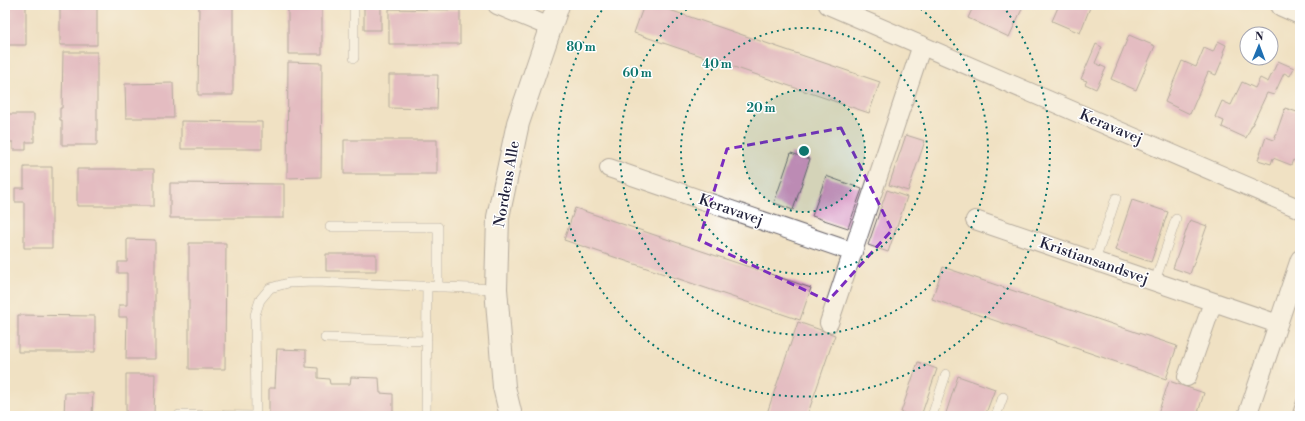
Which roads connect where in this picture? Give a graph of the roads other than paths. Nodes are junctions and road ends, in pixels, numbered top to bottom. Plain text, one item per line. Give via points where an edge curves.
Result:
1 (354, 5) edge
2 (497, 5) edge
3 (558, 5) edge
4 (828, 5) edge
5 (1282, 5) edge
6 (1300, 13) edge
7 (550, 27) junction
8 (922, 46) junction
9 (354, 58) dead end
10 (609, 168) dead end
11 (1116, 198) dead end
12 (1300, 209) edge
13 (1176, 219) dead end
14 (975, 220) dead end
15 (330, 226) dead end
16 (853, 252) junction
17 (1300, 259) edge
18 (1095, 261) junction
19 (1155, 281) junction
20 (427, 286) junction
21 (438, 287) junction
22 (496, 289) junction
23 (1213, 302) junction
24 (829, 322) dead end
25 (1278, 324) junction
26 (325, 338) dead end
27 (427, 341) junction
28 (946, 374) dead end
29 (1187, 377) dead end
30 (1003, 397) dead end
31 (179, 415) dead end
32 (256, 416) edge
33 (426, 416) edge
34 (511, 416) edge
35 (932, 416) edge
36 (996, 416) edge
37 (1248, 416) edge

1 - 9 lane
2 - 7 street
3 - 7 street, Nordens Alle
4 - 8 street, Keravavej
5 - 6 street
7 - 22 street, Nordens Alle via 518,123 498,217
8 - 12 street, Keravavej
8 - 16 street
10 - 16 street, Keravavej
11 - 18 lane
13 - 19 lane
14 - 18 street, Kristiansandsvej
15 - 21 lane via 438,227
16 - 24 street
17 - 25 street
18 - 19 street, Kristiansandsvej
19 - 23 street, Kristiansandsvej
20 - 21 lane
20 - 27 lane
20 - 32 lane via 315,282 288,283 270,288 260,300 255,315
21 - 22 lane
22 - 34 street, Nordens Alle via 504,387
23 - 25 street, Kristiansandsvej
23 - 29 street
25 - 37 street
26 - 27 lane
27 - 33 lane
28 - 35 lane
30 - 36 lane
31 - 32 lane

